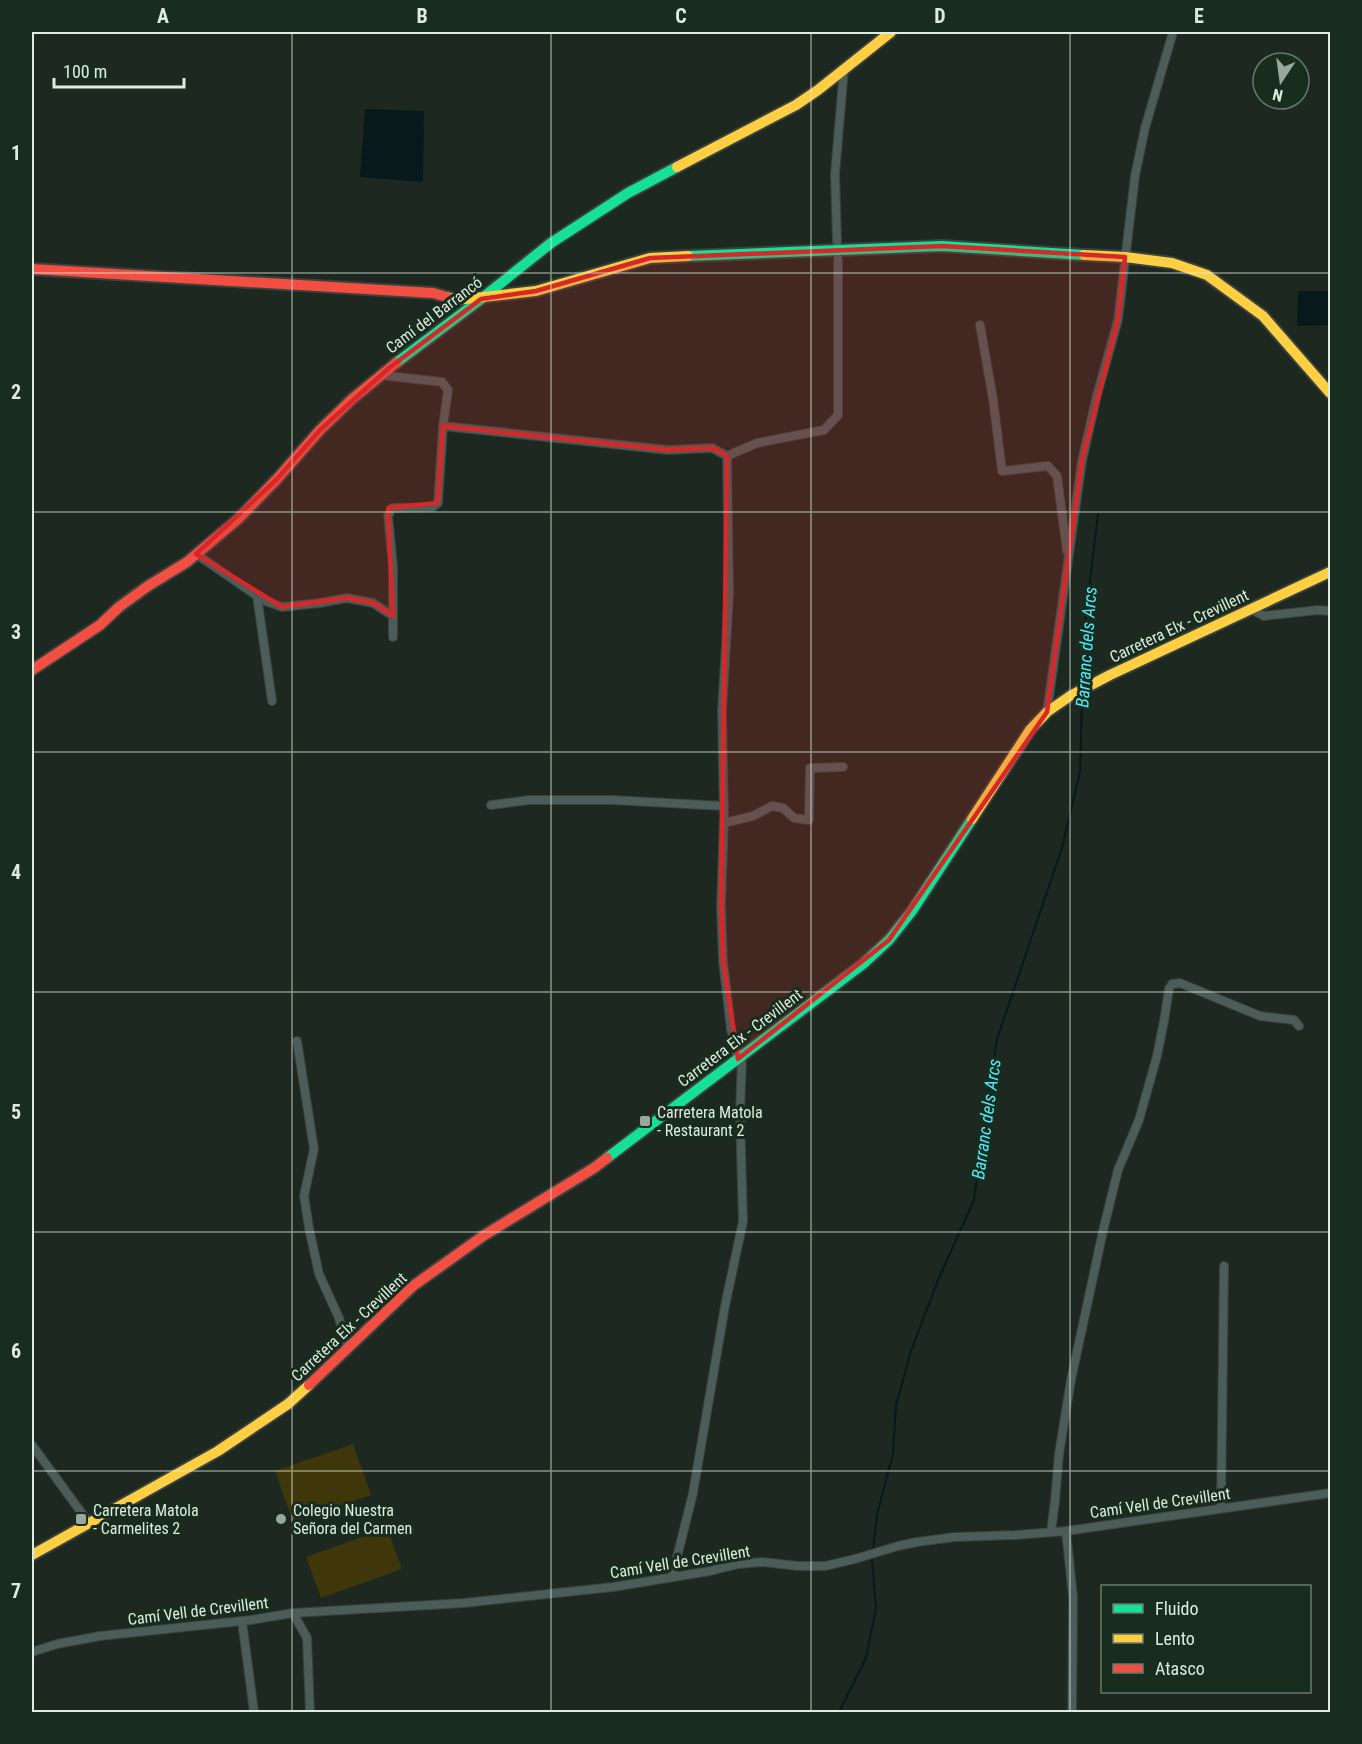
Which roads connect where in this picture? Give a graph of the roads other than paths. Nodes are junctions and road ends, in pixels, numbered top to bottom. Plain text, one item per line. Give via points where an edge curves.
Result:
1 (891, 32) edge
2 (1173, 32) edge
3 (844, 69) junction
4 (837, 242) dead end
5 (1125, 257) junction
6 (837, 259) dead end
7 (32, 269) edge
8 (481, 299) junction
9 (980, 325) dead end
10 (380, 375) junction
11 (1330, 393) edge
12 (443, 426) junction
13 (728, 456) junction
14 (196, 554) junction
15 (1068, 561) junction
16 (1330, 572) edge
17 (257, 596) junction
18 (1251, 609) junction
19 (1330, 611) edge
20 (393, 616) junction
21 (393, 637) dead end
22 (32, 670) edge
23 (272, 700) dead end
24 (1047, 712) junction
25 (843, 767) dead end
26 (491, 805) dead end
27 (724, 806) junction
28 (724, 823) junction
29 (1299, 1026) dead end
30 (297, 1041) dead end
31 (740, 1057) junction
32 (1224, 1266) dead end
33 (347, 1350) junction
34 (32, 1445) edge
35 (1330, 1493) edge
36 (1221, 1508) junction
37 (89, 1523) junction
38 (1066, 1531) junction
39 (1050, 1532) junction
40 (32, 1555) edge
41 (672, 1578) junction
42 (293, 1613) junction
43 (242, 1621) junction
44 (32, 1652) edge
45 (254, 1713) edge
46 (310, 1713) edge
47 (1072, 1713) edge

1 - 3 street, Camí del Barrancó
2 - 5 street via 1145,128
3 - 4 street via 835,174
3 - 8 street, Camí del Barrancó via 796,105 592,215
5 - 8 street via 942,246 650,258 536,291
5 - 11 street via 1172,263 1207,275 1263,316
5 - 15 street via 1118,320 1082,461
6 - 13 street via 838,415 824,430 757,443
7 - 8 street
8 - 10 street, Camí del Barrancó
9 - 15 street via 1002,471 1048,466 1057,476
10 - 12 street via 442,382 448,390
10 - 14 street, Camí del Barrancó via 320,430 238,519
12 - 13 street via 668,450 712,448
12 - 20 street via 438,503 434,507 392,508 388,516
13 - 27 street via 729,594 722,711
14 - 17 street
14 - 22 street, Camí del Barrancó via 119,607 100,626
15 - 24 street
16 - 18 street, Carretera Elx - Crevillent
17 - 20 street via 282,607 347,598 373,603
17 - 23 street
18 - 19 street via 1264,616
18 - 24 street, Carretera Elx - Crevillent via 1110,675
20 - 21 street
24 - 31 street, Carretera Elx - Crevillent via 1030,730 889,940
25 - 28 street via 810,768 809,820 794,818 783,808 772,806 753,816
26 - 27 street via 529,800 612,800
27 - 28 street
28 - 31 street via 723,961 731,1029
29 - 39 street via 1294,1020 1260,1016 1180,983 1169,989 1142,1110 1118,1170 1102,1231 1071,1380
30 - 33 street via 314,1149 304,1196 309,1228 319,1274 339,1318
31 - 33 street, Carretera Elx - Crevillent via 594,1168 483,1236 413,1286
31 - 41 street via 743,1221 693,1493
32 - 36 street
33 - 37 street, Carretera Elx - Crevillent via 261,1424
34 - 37 street
35 - 36 street, Camí Vell de Crevillent
36 - 38 street, Camí Vell de Crevillent
37 - 40 street, Carretera Elx - Crevillent
38 - 39 street, Camí Vell de Crevillent
38 - 47 street via 1073,1597
39 - 41 street, Camí Vell de Crevillent via 917,1542 825,1566 763,1562
41 - 42 street, Camí Vell de Crevillent via 464,1603
42 - 43 street, Camí Vell de Crevillent
42 - 46 street via 307,1638
43 - 44 street, Camí Vell de Crevillent via 100,1636
43 - 45 street

